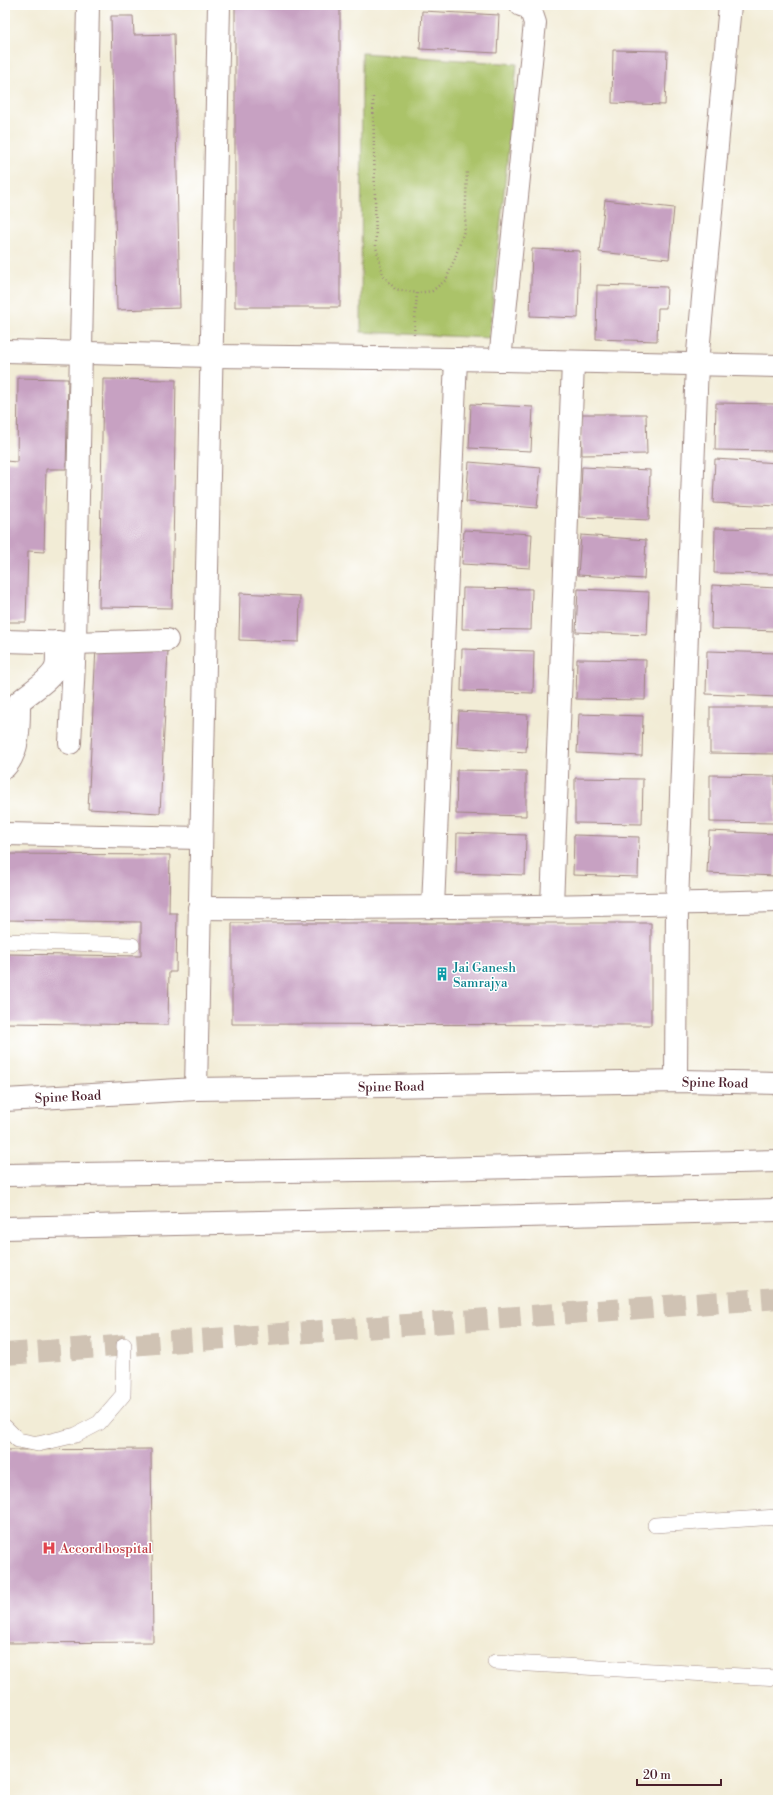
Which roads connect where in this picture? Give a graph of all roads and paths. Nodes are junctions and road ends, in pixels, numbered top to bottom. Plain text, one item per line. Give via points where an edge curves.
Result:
1 (88, 5) edge
2 (219, 5) edge
3 (521, 5) edge
4 (730, 5) edge
5 (373, 97) dead end
6 (467, 170) dead end
7 (417, 293) junction
8 (5, 351) edge
9 (81, 353) junction
10 (211, 356) junction
11 (412, 358) junction
12 (456, 359) junction
13 (500, 360) junction
14 (573, 363) junction
15 (697, 363) junction
16 (778, 366) edge
17 (167, 640) dead end
18 (5, 641) edge
19 (66, 642) junction
20 (70, 743) dead end
21 (5, 767) edge
22 (5, 834) edge
23 (201, 838) junction
24 (778, 901) edge
25 (677, 904) junction
26 (552, 905) junction
27 (433, 907) junction
28 (199, 908) junction
29 (5, 940) edge
30 (132, 945) dead end
31 (676, 1081) junction
32 (778, 1083) edge
33 (196, 1089) junction
34 (5, 1100) edge
35 (778, 1161) edge
36 (5, 1174) edge
37 (778, 1210) edge
38 (5, 1228) edge
39 (124, 1345) dead end
40 (5, 1427) edge
41 (778, 1517) edge
42 (655, 1525) dead end
43 (495, 1662) dead end
44 (778, 1678) edge

1 - 9 street
2 - 10 street
3 - 13 street via 530,8 535,23
4 - 15 street
5 - 7 path via 376,247 382,275 395,288
6 - 7 path via 465,228 455,258 446,280 432,291
7 - 11 path
8 - 9 street
9 - 10 street
9 - 19 street
10 - 11 street
10 - 23 street
11 - 12 street
12 - 13 street
12 - 27 street
13 - 14 street
14 - 15 street
14 - 26 street
15 - 16 street
15 - 25 street
17 - 19 street
18 - 19 street
19 - 20 street
19 - 21 street via 56,668 44,683 19,702 17,739 10,761
22 - 23 street
23 - 28 street
24 - 25 street
25 - 26 street
25 - 31 street
26 - 27 street
27 - 28 street
28 - 33 street
29 - 30 lane
31 - 32 street, Spine Road
31 - 33 street, Spine Road
33 - 34 street, Spine Road
35 - 36 street via 434,1169
37 - 38 street
39 - 40 lane via 123,1395 99,1423 76,1435 38,1444 18,1440
41 - 42 lane
43 - 44 lane

